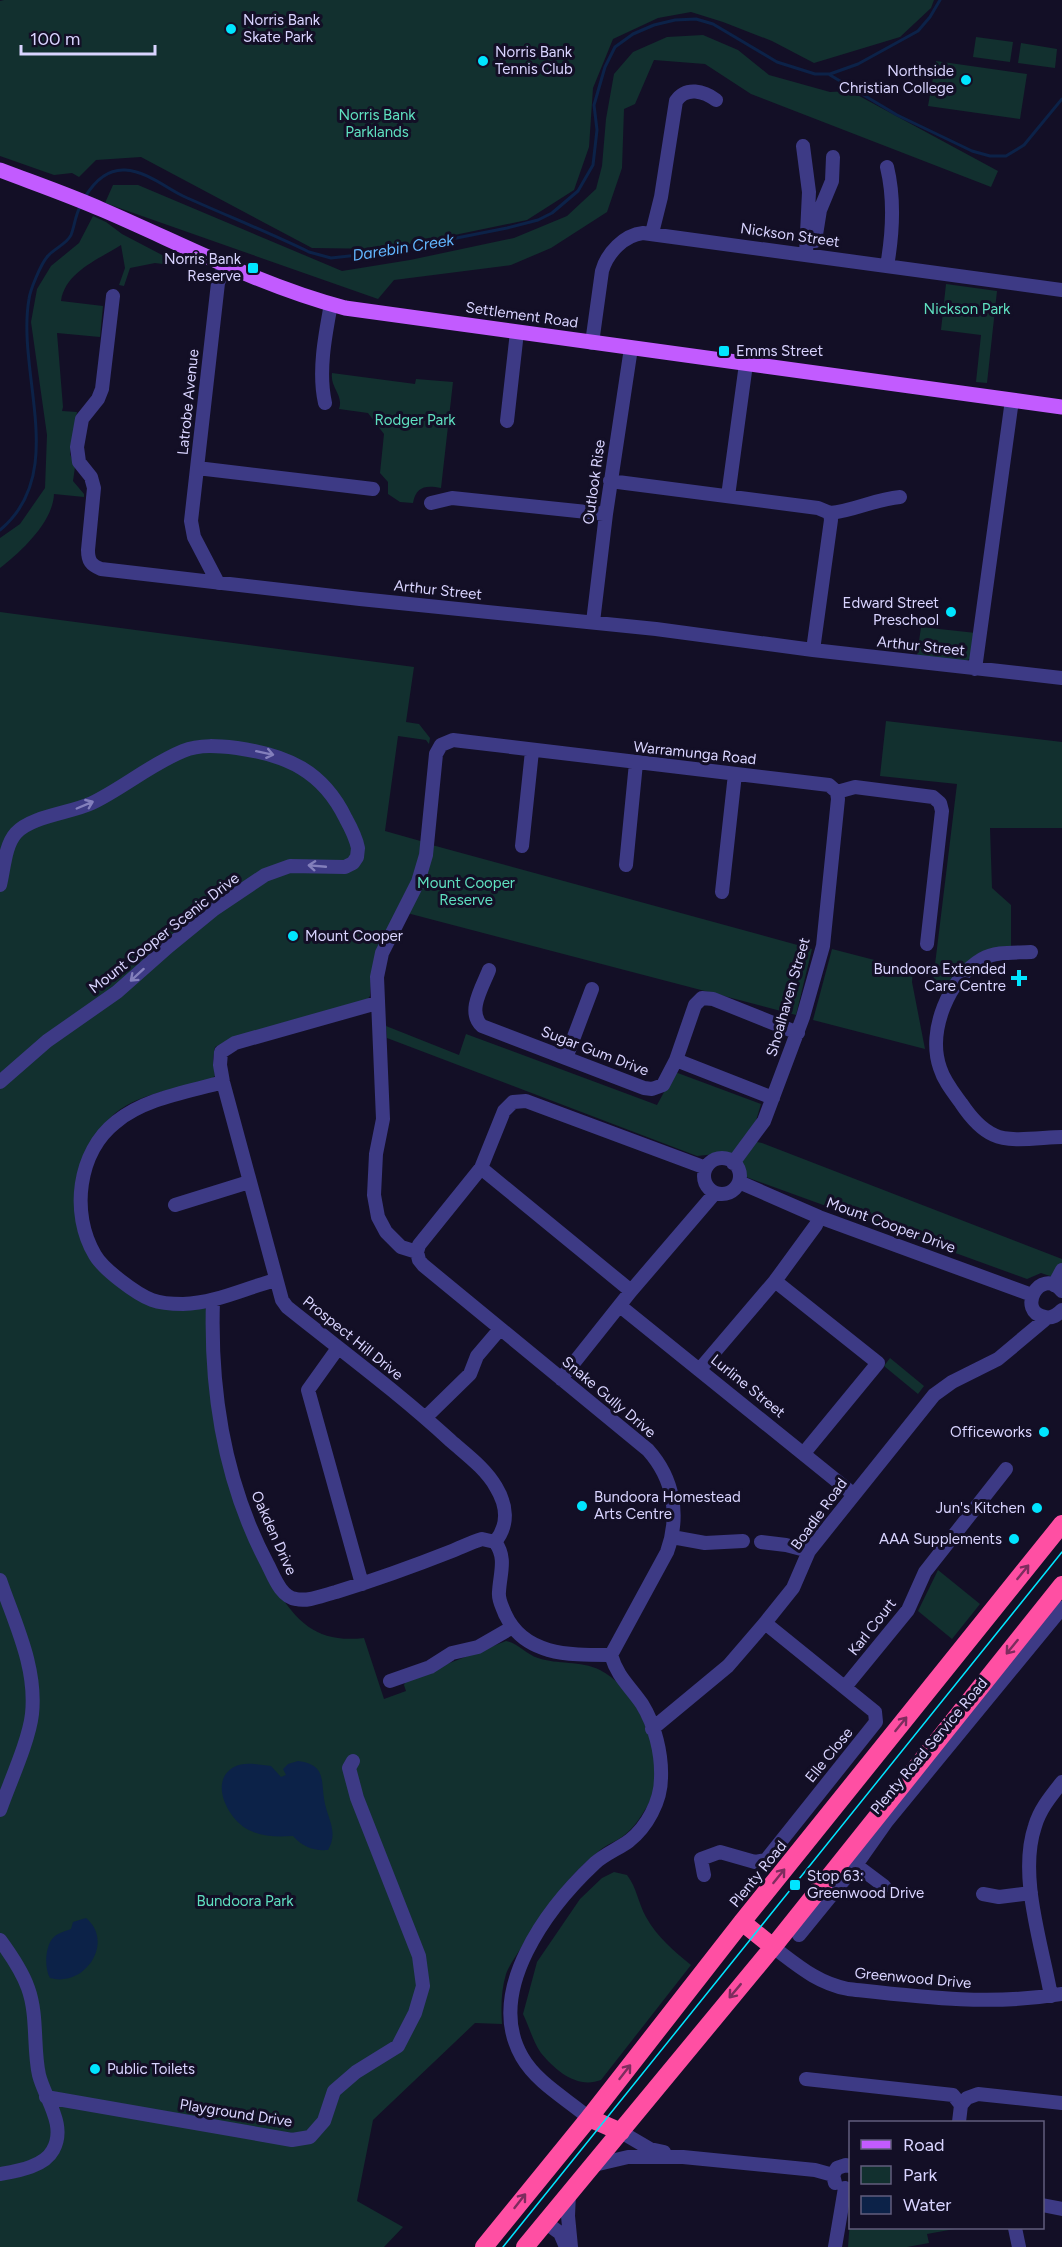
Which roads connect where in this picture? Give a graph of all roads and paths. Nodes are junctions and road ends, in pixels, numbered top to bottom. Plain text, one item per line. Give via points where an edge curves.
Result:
1 (716, 100) dead end
2 (803, 146) dead end
3 (833, 157) dead end
4 (887, 167) dead end
5 (0, 170) edge
6 (652, 233) junction
7 (810, 255) junction
8 (225, 264) junction
9 (887, 266) junction
10 (1062, 290) edge
11 (113, 296) dead end
12 (331, 304) junction
13 (517, 332) junction
14 (592, 343) junction
15 (631, 348) junction
16 (746, 364) junction
17 (1012, 400) junction
18 (325, 404) dead end
19 (1062, 407) edge
20 (507, 421) dead end
21 (197, 468) junction
22 (610, 481) junction
23 (373, 489) dead end
24 (728, 496) junction
25 (900, 497) dead end
26 (431, 502) dead end
27 (830, 513) junction
28 (606, 514) junction
29 (197, 544) junction
30 (190, 579) junction
31 (218, 583) junction
32 (593, 622) junction
33 (813, 650) junction
34 (975, 669) junction
35 (1062, 678) edge
36 (441, 745) joint
37 (532, 751) junction
38 (636, 763) junction
39 (735, 774) junction
40 (837, 792) junction
41 (522, 846) dead end
42 (626, 865) dead end
43 (0, 885) edge
44 (722, 892) dead end
45 (927, 944) dead end
46 (1031, 952) dead end
47 (489, 970) dead end
48 (592, 989) dead end
49 (377, 1003) junction
50 (798, 1033) junction
51 (566, 1058) junction
52 (676, 1060) junction
53 (0, 1082) edge
54 (223, 1082) junction
55 (773, 1098) junction
56 (1062, 1137) edge
57 (733, 1163) junction
58 (481, 1168) junction
59 (706, 1168) junction
60 (249, 1182) junction
61 (739, 1182) junction
62 (715, 1193) junction
63 (175, 1205) dead end
64 (819, 1216) junction
65 (417, 1252) junction
66 (1062, 1270) edge
67 (276, 1280) junction
68 (775, 1281) junction
69 (1058, 1288) edge
70 (631, 1291) junction
71 (1032, 1295) junction
72 (213, 1300) junction
73 (620, 1306) junction
74 (1034, 1310) junction
75 (1062, 1312) edge
76 (1047, 1318) junction
77 (500, 1329) junction
78 (1027, 1334) junction
79 (338, 1348) junction
80 (700, 1369) junction
81 (561, 1378) junction
82 (426, 1418) junction
83 (804, 1452) junction
84 (1007, 1469) dead end
85 (853, 1494) junction
86 (1062, 1524) edge
87 (672, 1537) junction
88 (743, 1541) dead end
89 (495, 1542) junction
90 (761, 1542) dead end
91 (809, 1551) junction
92 (0, 1580) edge
93 (362, 1584) junction
94 (1060, 1598) edge
95 (765, 1623) junction
96 (512, 1628) junction
97 (611, 1655) junction
98 (390, 1681) dead end
99 (845, 1687) junction
100 (652, 1729) junction
101 (353, 1761) dead end
102 (1062, 1782) edge
103 (0, 1810) edge
104 (856, 1865) junction
105 (704, 1875) dead end
106 (884, 1886) dead end
107 (1031, 1893) junction
108 (983, 1894) dead end
109 (822, 1906) junction
110 (803, 1908) junction
111 (742, 1922) junction
112 (799, 1935) dead end
113 (0, 1940) edge
114 (772, 1947) junction
115 (1056, 1995) edge
116 (806, 2079) dead end
117 (46, 2097) junction
118 (1062, 2103) edge
119 (961, 2105) junction
120 (589, 2118) junction
121 (959, 2121) edge
122 (621, 2132) junction
123 (683, 2157) junction
124 (594, 2165) junction
125 (849, 2166) edge
126 (0, 2174) edge
127 (833, 2175) junction
128 (848, 2188) edge
129 (569, 2193) junction
130 (1044, 2205) edge
131 (1062, 2209) edge
132 (545, 2222) junction
133 (1016, 2229) edge
134 (484, 2247) edge
135 (525, 2247) edge
136 (568, 2247) edge
137 (836, 2247) edge
138 (1019, 2247) edge

1 - 6 street via 694,91 680,95 676,101
2 - 7 street via 809,192
3 - 7 street via 832,181 820,210
4 - 9 street via 894,206
5 - 8 main road, Settlement Road
6 - 7 street, Nickson Street
6 - 14 street, Nickson Street via 627,237 605,262
7 - 9 street, Nickson Street
8 - 12 main road, Settlement Road
8 - 21 street, Latrobe Avenue via 218,283
9 - 10 street, Nickson Street
11 - 30 street, Arthur Street via 102,389 82,419 77,447 77,457 94,488 89,560 101,569
12 - 13 main road, Settlement Road
12 - 18 street via 322,373
13 - 14 main road, Settlement Road
13 - 20 street
14 - 15 main road, Settlement Road
15 - 16 main road, Settlement Road
15 - 22 street, Outlook Rise
16 - 17 main road, Settlement Road
16 - 24 street
17 - 19 main road, Settlement Road
17 - 34 street
21 - 23 street
21 - 29 street, Latrobe Avenue via 191,521
22 - 24 street
22 - 28 street, Outlook Rise
24 - 27 street
25 - 27 street
26 - 28 street via 452,498
27 - 33 street
28 - 32 street, Outlook Rise
29 - 30 street, Latrobe Avenue via 199,563
29 - 31 street, Latrobe Avenue
30 - 31 street, Arthur Street
31 - 32 street, Arthur Street
32 - 33 street, Arthur Street
33 - 34 street, Arthur Street
34 - 35 street, Arthur Street
36 - 37 street, Warramunga Road via 453,740
36 - 49 street, Snake Gully Drive via 436,754 426,855 418,882 382,953 376,977
37 - 38 street, Warramunga Road
37 - 41 street
38 - 39 street, Warramunga Road
38 - 42 street
39 - 40 street, Warramunga Road via 829,785
39 - 44 street
40 - 45 street, Warramunga Road via 855,788 933,797 940,803
40 - 50 street, Shoalhaven Street via 823,946
43 -> 53 street, Mount Cooper Scenic Drive via 8,849 19,829 115,792 164,760 197,747 252,750 301,766 335,797 358,848 353,863 345,867 290,866 265,875 213,910 117,993 47,1041
46 - 56 street via 999,953 982,959 955,985 937,1029 940,1069 966,1111 994,1135
47 - 51 street, Sugar Gum Drive via 474,1014 479,1024
48 - 51 street
49 - 54 street, Prospect Hill Drive via 235,1044 221,1052
49 - 65 street, Snake Gully Drive via 383,1119 374,1195 386,1232 401,1247
50 - 52 street, Sugar Gum Drive via 702,998 695,1005
50 - 55 street, Shoalhaven Street
51 - 52 street, Sugar Gum Drive via 652,1089 663,1085
52 - 55 street
54 - 60 street, Prospect Hill Drive
54 - 72 street via 139,1107 115,1122 92,1151 82,1182 81,1219 95,1256 123,1283 152,1300 182,1304
55 - 57 street, Shoalhaven Street via 761,1127
57 - 59 street via 718,1159
57 - 61 street via 739,1171
58 - 59 street via 504,1111 513,1102 525,1101
58 - 65 street
58 - 70 street
59 - 62 street via 704,1180
60 - 63 street
60 - 67 street, Prospect Hill Drive
61 - 62 street via 730,1192
61 - 64 street, Mount Cooper Drive
62 - 70 street
64 - 68 street
64 - 71 street, Mount Cooper Drive
65 - 77 street, Snake Gully Drive via 423,1265
66 - 69 street
67 - 72 street
67 - 79 street, Prospect Hill Drive via 287,1307
68 - 80 street
68 - 83 street via 878,1363
69 - 71 street via 1048,1284 1038,1287
70 - 73 street
71 - 74 street
72 - 93 street, Oakden Drive via 211,1340 226,1452 239,1498 272,1574 281,1591 294,1599 308,1599
73 - 80 street, Lurline Street
73 - 81 street
74 - 76 street
74 - 78 street
75 - 76 street, Boadle Road
76 - 78 street, Boadle Road
77 - 81 street, Snake Gully Drive
77 - 82 street via 477,1356 470,1374
78 - 85 street, Boadle Road via 998,1359 941,1388
79 - 82 street, Prospect Hill Drive
79 - 93 street via 308,1390
80 - 83 street, Lurline Street
81 - 87 street, Snake Gully Drive via 656,1459 673,1499
82 - 89 street, Prospect Hill Drive via 497,1488 506,1519
83 - 85 street, Lurline Street
84 - 99 street, Karl Court via 925,1572 909,1610
85 - 91 street, Boadle Road
111 -> 86 highway, Plenty Road
87 - 88 street via 705,1543
87 - 97 street, Snake Gully Drive
89 - 93 street, Oakden Drive via 482,1539
89 - 96 street via 503,1556 499,1600
90 - 91 street
91 - 95 street, Boadle Road via 793,1588
92 - 103 street via 28,1657 32,1684 32,1715
94 - 104 street, Plenty Road Service Road
94 -> 110 highway
95 - 99 street, Elle Close
95 - 100 street, Boadle Road via 728,1666
96 - 97 street via 519,1636 547,1650
96 - 98 street via 478,1647 452,1653 430,1667
97 - 100 street via 616,1671 643,1706
99 - 105 street, Elle Close via 875,1712 876,1722 766,1860 755,1862 720,1852 701,1859
100 - 120 street via 659,1749 662,1780 656,1806 629,1841 596,1862 566,1894 528,1949 512,1995 511,2025 522,2057 538,2076
101 - 117 street, Playground Drive via 349,1768 357,1798 419,1956 423,1986 398,2046 334,2091 324,2121 310,2137 292,2140
102 - 107 street via 1035,1826 1028,1861
104 - 106 street
104 - 109 street, Plenty Road Service Road
107 - 108 street via 999,1897
107 - 115 street
109 - 110 street
109 - 112 street, Plenty Road Service Road
110 - 114 highway
111 - 114 highway
120 -> 111 highway, Plenty Road
113 - 117 street via 28,1989 38,2073
114 - 115 street, Greenwood Drive via 812,1976 848,1989 975,2001
114 -> 122 highway
116 - 119 street via 952,2095
117 - 126 street via 55,2115 58,2138 53,2152 36,2165
118 - 119 street via 978,2094
119 - 121 street
120 - 122 highway
134 -> 120 highway, Plenty Road
122 - 123 street via 650,2149
122 - 124 highway
123 - 124 street via 628,2157
123 - 127 street
124 - 129 highway
125 - 127 street via 841,2166
127 - 128 street via 837,2185
128 - 137 street
129 - 132 highway
129 - 136 street
130 - 131 street
132 - 135 highway
132 - 136 street via 560,2233
133 - 138 street

